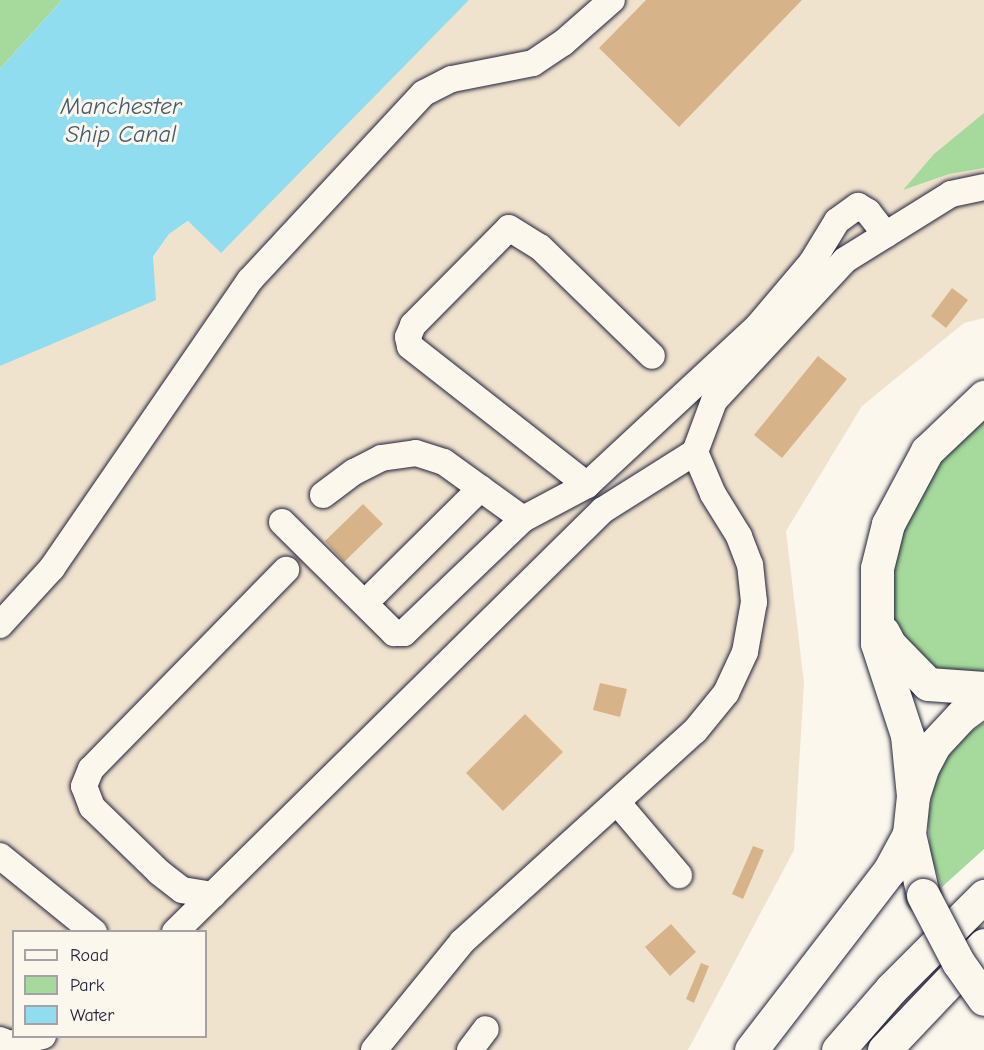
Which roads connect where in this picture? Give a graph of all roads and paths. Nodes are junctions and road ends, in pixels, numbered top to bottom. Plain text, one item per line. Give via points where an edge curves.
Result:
1 (612, 0) edge
2 (984, 187) edge
3 (886, 235) junction
4 (652, 356) dead end
5 (984, 397) edge
6 (695, 452) junction
7 (587, 485) junction
8 (481, 488) junction
9 (323, 495) dead end
10 (523, 519) junction
11 (282, 522) dead end
12 (286, 570) dead end
13 (365, 603) junction
14 (874, 615) junction
15 (0, 625) edge
16 (984, 688) edge
17 (984, 699) edge
18 (913, 796) junction
19 (617, 802) junction
20 (909, 834) junction
21 (0, 856) edge
22 (679, 875) dead end
23 (213, 895) junction
24 (984, 896) edge
25 (92, 930) edge
26 (177, 930) edge
27 (984, 945) edge
28 (984, 999) edge
29 (486, 1029) dead end
30 (34, 1038) edge
31 (0, 1040) edge
32 (374, 1050) edge
33 (470, 1050) edge
34 (751, 1050) edge
35 (838, 1050) edge
36 (884, 1050) edge

1 - 15 street via 563,43 533,63 452,79 424,93 250,280 52,568
2 - 3 street via 951,194
3 - 6 street via 845,260 714,401
3 - 7 street via 868,212 858,206 837,221 812,262 758,326
4 - 7 street via 540,247 509,228 413,326 408,337 410,346
5 - 14 main road via 927,451 909,481 888,524 877,568
6 - 19 street via 750,565 754,602 741,663 726,693 695,731
6 - 23 street via 603,510
7 - 10 street
8 - 9 street via 444,462 416,453 381,458
8 - 10 street
8 - 13 street
10 - 13 street via 404,633 394,633
11 - 13 street
12 - 23 street via 91,769 84,786 92,807 159,872 182,890
14 - 16 main road via 890,645 928,684
14 - 18 main road via 877,644 907,735
17 - 18 main road via 934,744
18 - 20 main road
19 - 22 street
19 - 32 street via 462,942
20 - 28 main road, bridge via 923,895 958,962
20 - 34 main road via 889,871
21 - 25 street
23 - 26 street
24 - 35 main road via 891,989
27 - 36 main road
29 - 33 street
30 - 31 street via 9,1044

